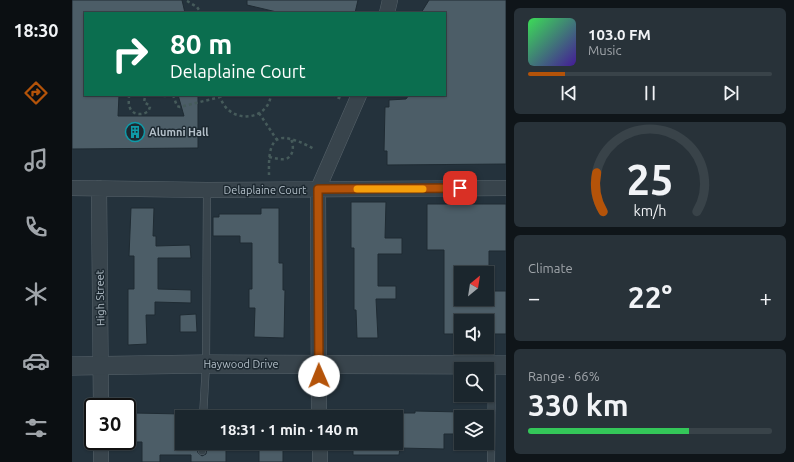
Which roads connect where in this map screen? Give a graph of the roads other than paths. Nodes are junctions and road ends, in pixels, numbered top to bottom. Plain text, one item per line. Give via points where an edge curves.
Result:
1 (390, 0) edge
2 (387, 12) edge
3 (359, 96) edge
4 (72, 188) edge
5 (99, 188) junction
6 (506, 188) edge
7 (318, 189) junction
8 (207, 190) junction
9 (206, 364) junction
10 (319, 364) junction
11 (499, 365) edge
12 (72, 366) edge
13 (101, 366) junction
14 (101, 398) edge
15 (203, 410) edge
16 (319, 410) edge
17 (101, 450) edge
18 (320, 450) edge
19 (101, 462) edge
20 (320, 462) edge
21 (491, 462) edge

1 - 2 street
3 - 7 street
4 - 5 street, Delaplaine Court
5 - 8 street, Delaplaine Court
5 - 13 street, High Street
6 - 7 street, Delaplaine Court
7 - 8 street, Delaplaine Court
7 - 10 street
8 - 9 lane
9 - 10 street, Haywood Drive
9 - 13 street, Haywood Drive
9 - 15 lane
10 - 11 street, Haywood Drive
10 - 16 street
11 - 21 lane
12 - 13 street, Haywood Drive
13 - 14 street, High Street
17 - 19 street
18 - 20 street

